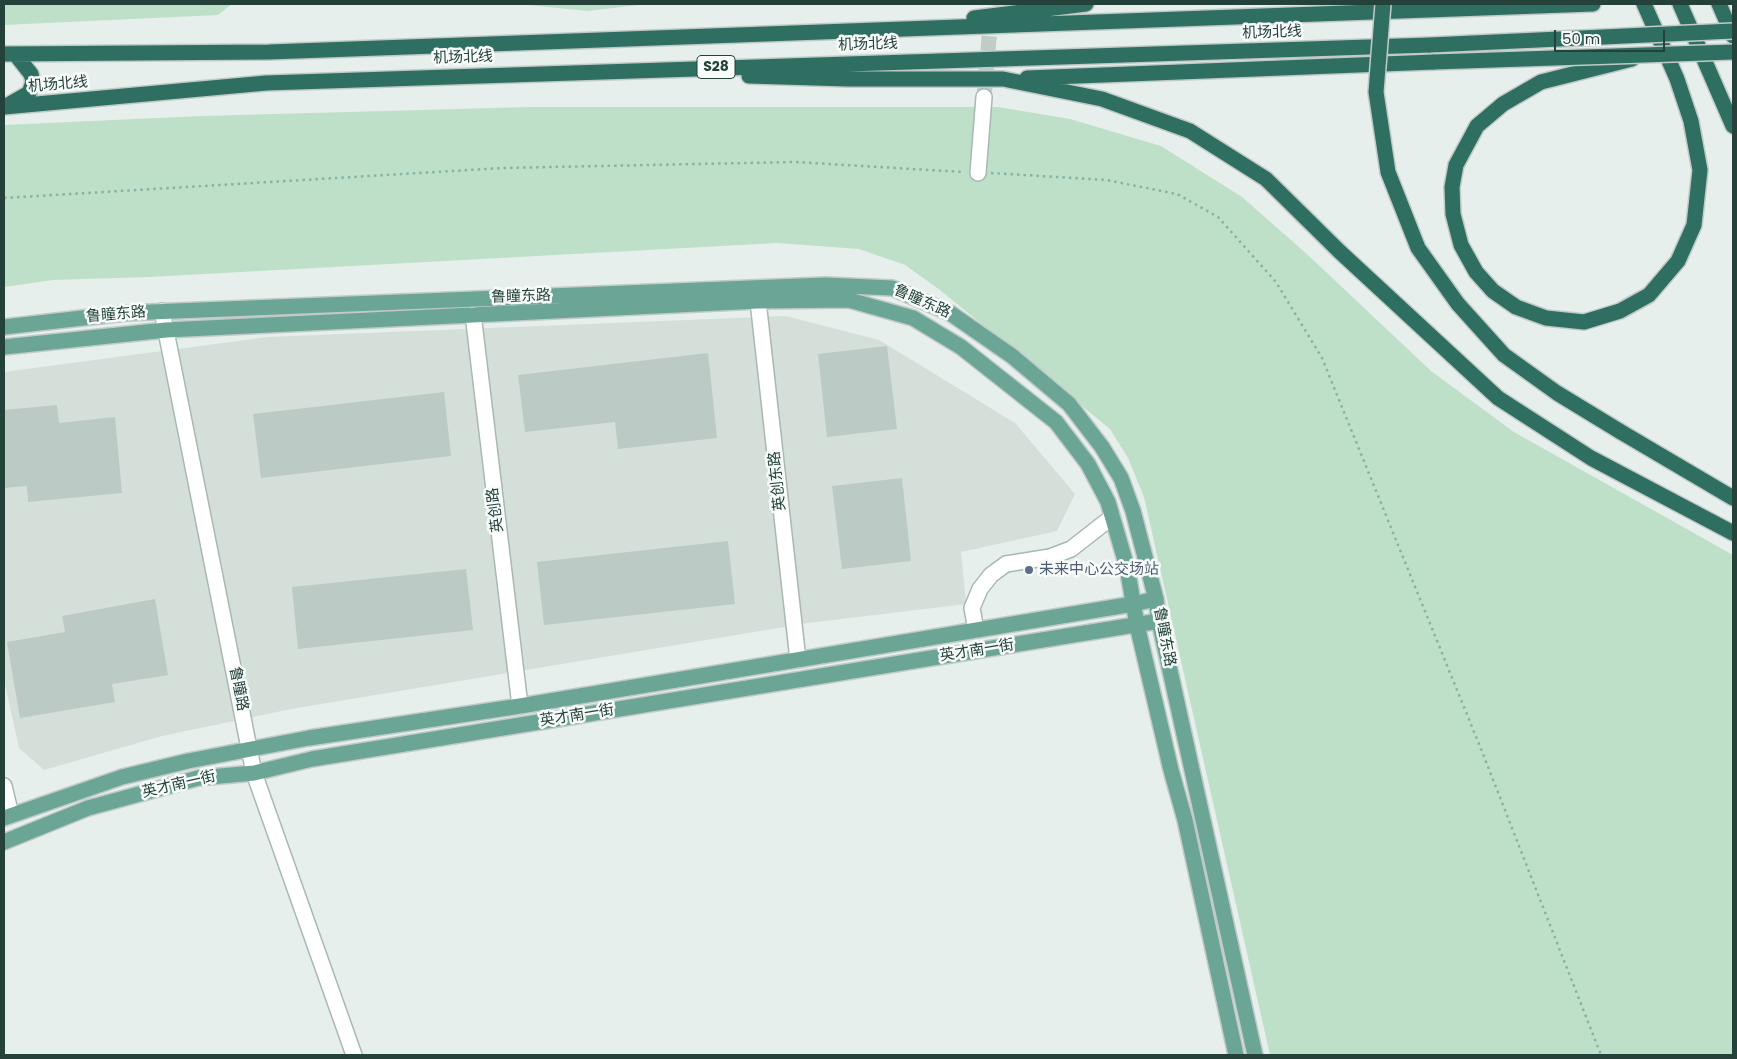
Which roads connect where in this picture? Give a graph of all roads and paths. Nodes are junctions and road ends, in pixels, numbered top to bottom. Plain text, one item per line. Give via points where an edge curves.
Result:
1 (1086, 4) edge
2 (1383, 4) edge
3 (1593, 4) edge
4 (1644, 4) edge
5 (1680, 4) edge
6 (1719, 4) edge
7 (882, 30) junction
8 (1733, 31) edge
9 (1733, 36) edge
10 (1733, 52) edge
11 (10, 55) edge
12 (1644, 56) junction
13 (613, 70) junction
14 (1003, 79) junction
15 (984, 98) tunnel mouth
16 (4, 107) edge
17 (1733, 126) edge
18 (978, 173) dead end
19 (758, 301) junction
20 (162, 311) junction
21 (473, 314) junction
22 (4, 327) edge
23 (166, 330) junction
24 (4, 347) edge
25 (1733, 498) edge
26 (1112, 517) junction
27 (1733, 533) edge
28 (1156, 599) junction
29 (1133, 604) junction
30 (1159, 621) junction
31 (1137, 625) junction
32 (976, 630) junction
33 (798, 660) junction
34 (520, 706) junction
35 (249, 751) junction
36 (254, 773) junction
37 (4, 786) edge
38 (7, 817) edge
39 (4, 842) edge
40 (354, 1055) edge
41 (1236, 1055) edge
42 (1255, 1055) edge

1 - 7 highway
2 - 25 highway, bridge via 1376,92 1388,172 1418,248 1458,304 1504,355 1556,393
3 - 7 highway, 机场北线 / S28
4 - 12 highway, bridge via 1691,120 1700,170 1694,225 1678,261 1648,294 1620,311 1584,322 1546,318 1516,307 1493,291 1476,272 1461,244 1453,214 1452,187 1456,165 1477,126 1503,104 1541,82
5 - 17 highway
6 - 9 highway
7 - 11 highway, 机场北线 / S28 via 269,52
8 - 13 highway, 机场北线 / S28, bridge via 1430,45
10 - 12 highway, bridge
11 - 16 highway via 31,74 33,82 29,93
12 - 14 highway, bridge
13 - 14 highway via 848,79
13 - 16 highway, 机场北线 / S28 via 266,83
14 - 27 highway via 1102,99 1190,132 1266,179 1498,398 1591,458
15 - 18 street
19 - 21 main road, 鲁瞳东路
19 - 26 main road, 鲁瞳东路 via 849,300 913,318 961,347 1056,422 1097,478
19 - 33 street, 英创东路
20 - 22 main road, 鲁瞳东路
20 - 23 street, 鲁瞳路
20 - 28 main road, 鲁瞳东路 via 825,285 892,288 950,313 1012,356 1069,404 1121,478
21 - 23 main road, 鲁瞳东路
21 - 34 street, 英创路
23 - 24 main road, 鲁瞳东路
23 - 35 street, 鲁瞳路
26 - 29 main road, 鲁瞳东路 via 1127,567
26 - 32 street via 1071,549 1050,557 1006,564 991,576 980,589 972,608
28 - 29 main road, 英才南一街
28 - 30 main road, 鲁瞳东路
29 - 31 main road, 鲁瞳东路
29 - 32 main road, 英才南一街
30 - 31 main road, 英才南一街
30 - 42 main road, 鲁瞳东路
31 - 36 main road, 英才南一街 via 312,759
31 - 41 main road, 鲁瞳东路 via 1185,820
32 - 33 main road, 英才南一街
33 - 34 main road, 英才南一街
34 - 35 main road, 英才南一街 via 309,738
35 - 36 street, 鲁瞳路
35 - 38 main road, 英才南一街 via 122,777
36 - 39 main road, 英才南一街 via 198,778 88,808
36 - 40 street, 鲁瞳路
37 - 38 street

